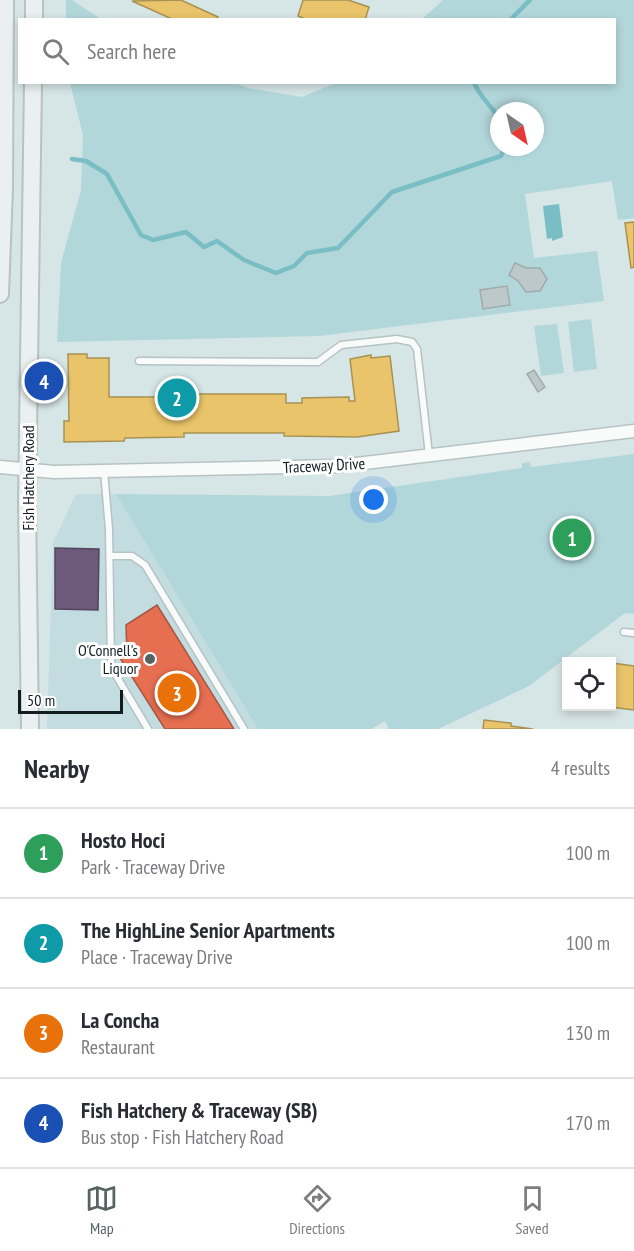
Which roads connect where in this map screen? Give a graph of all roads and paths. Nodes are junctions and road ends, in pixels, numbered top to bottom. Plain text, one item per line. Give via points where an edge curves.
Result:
1 (5, 0) edge
2 (34, 0) edge
3 (34, 18) edge
4 (33, 84) edge
5 (0, 294) edge
6 (139, 361) dead end
7 (634, 431) edge
8 (429, 455) junction
9 (14, 468) edge
10 (104, 471) junction
11 (110, 556) junction
12 (624, 632) dead end
13 (634, 633) edge
14 (30, 729) edge
15 (148, 729) edge
16 (244, 729) edge

1 - 5 main road
2 - 3 main road
4 - 9 main road, Fish Hatchery Road
6 - 8 lane via 318,362 341,345 398,339 412,342 417,350
7 - 8 street, Traceway Drive
8 - 10 street, Traceway Drive via 339,466
9 - 10 street, Traceway Drive
9 - 14 main road, Fish Hatchery Road
10 - 11 lane
11 - 15 lane via 111,667
11 - 16 lane via 132,556 145,565
12 - 13 lane

